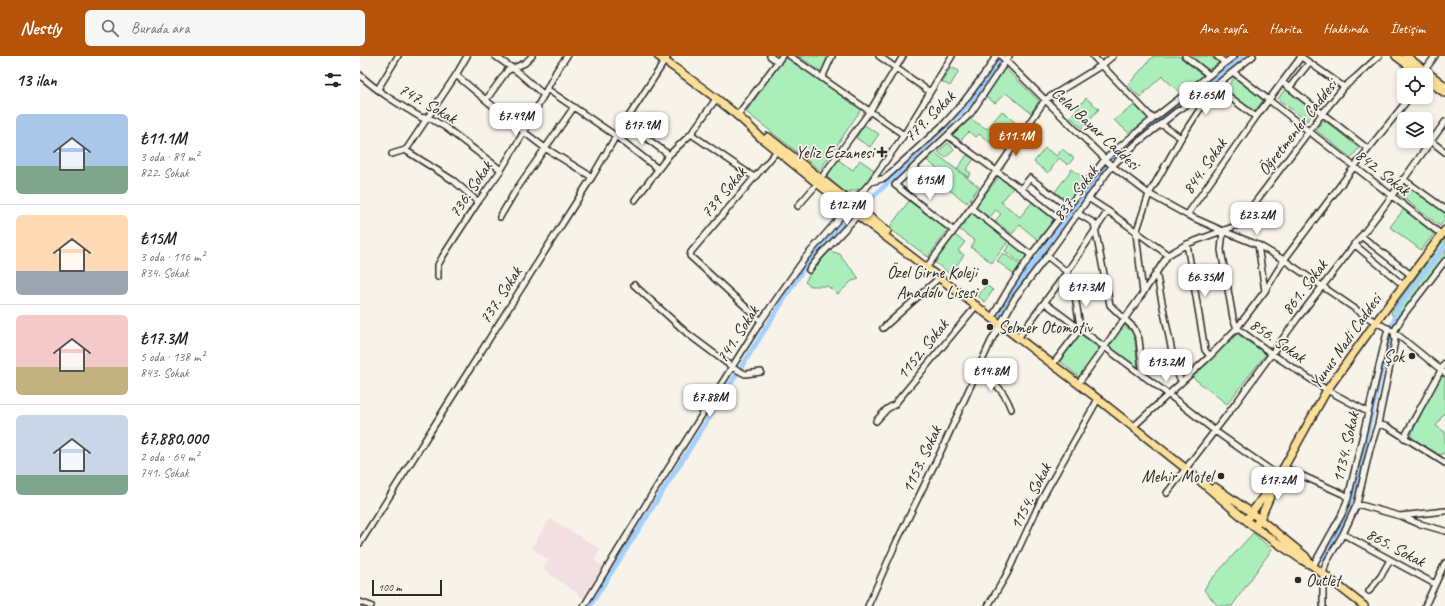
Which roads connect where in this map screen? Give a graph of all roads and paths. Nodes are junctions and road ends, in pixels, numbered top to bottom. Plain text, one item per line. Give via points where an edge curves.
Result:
1 (398, 56) edge
2 (467, 56) edge
3 (495, 56) edge
4 (532, 56) edge
5 (566, 56) edge
6 (658, 56) edge
7 (770, 56) edge
8 (782, 56) edge
9 (790, 56) edge
10 (832, 56) edge
11 (879, 56) edge
12 (903, 56) edge
13 (952, 56) edge
14 (996, 56) edge
15 (1001, 56) edge
16 (1093, 56) edge
17 (1113, 56) edge
18 (1185, 56) edge
19 (1217, 56) edge
20 (1234, 56) edge
21 (1253, 56) edge
22 (1379, 56) edge
23 (1396, 56) edge
24 (1406, 56) edge
25 (1436, 56) edge
26 (1301, 57) edge
27 (1008, 58) edge
28 (666, 59) edge
29 (778, 62) junction
30 (1225, 63) junction
31 (1309, 63) junction
32 (1102, 65) junction
33 (512, 68) junction
34 (895, 68) junction
35 (1415, 68) edge
36 (1418, 68) edge
37 (1427, 68) edge
38 (1233, 72) junction
39 (360, 75) edge
40 (456, 75) junction
41 (1209, 75) junction
42 (822, 78) junction
43 (1433, 79) edge
44 (1282, 82) junction
45 (1433, 84) edge
46 (1215, 86) junction
47 (1445, 86) edge
48 (1344, 87) junction
49 (1290, 88) junction
50 (378, 89) junction
51 (546, 92) junction
52 (930, 92) junction
53 (1445, 93) edge
54 (716, 99) junction
55 (1269, 99) junction
56 (486, 100) junction
57 (1045, 100) junction
58 (1404, 104) edge
59 (574, 107) junction
60 (870, 111) junction
61 (1322, 114) junction
62 (737, 116) junction
63 (428, 117) junction
64 (1256, 117) junction
65 (1153, 118) junction
66 (1445, 122) edge
67 (1161, 124) junction
68 (751, 127) junction
69 (637, 131) dead end
70 (1308, 131) junction
71 (524, 132) junction
72 (691, 134) junction
73 (904, 135) junction
74 (616, 136) junction
75 (948, 136) junction
76 (1181, 138) junction
77 (1433, 138) edge
78 (1433, 143) edge
79 (545, 148) junction
80 (1426, 148) edge
81 (1368, 149) junction
82 (405, 150) junction
83 (777, 151) junction
84 (1445, 152) edge
85 (392, 154) dead end
86 (669, 155) junction
87 (1105, 159) junction
88 (1112, 166) junction
89 (1354, 167) junction
90 (658, 169) junction
91 (501, 170) junction
92 (996, 171) junction
93 (824, 174) dead end
94 (592, 177) junction
95 (754, 177) junction
96 (1403, 179) junction
97 (871, 182) junction
98 (818, 183) junction
99 (1020, 189) junction
100 (1149, 194) junction
101 (1391, 196) junction
102 (861, 198) joint
103 (1088, 198) junction
104 (635, 200) dead end
105 (478, 202) junction
106 (798, 206) dead end
107 (1068, 207) junction
108 (971, 208) junction
109 (854, 209) junction
110 (1445, 209) edge
111 (1108, 211) junction
112 (1077, 213) junction
113 (1187, 215) junction
114 (500, 217) dead end
115 (1059, 219) junction
116 (1096, 230) junction
117 (954, 231) junction
118 (1223, 231) junction
119 (1136, 232) junction
120 (1443, 233) edge
121 (1361, 236) junction
122 (1187, 244) junction
123 (1354, 244) junction
124 (1258, 246) junction
125 (1031, 255) junction
126 (1168, 255) junction
127 (1047, 256) junction
128 (1284, 260) junction
129 (1444, 263) edge
130 (927, 266) junction
131 (810, 270) dead end
132 (1067, 272) junction
133 (1156, 272) junction
134 (1411, 275) junction
135 (438, 277) dead end
136 (938, 278) junction
137 (948, 283) junction
138 (634, 285) dead end
139 (1403, 285) junction
140 (1322, 286) junction
141 (1265, 291) junction
142 (1143, 293) junction
143 (1045, 303) junction
144 (977, 305) junction
145 (992, 317) junction
146 (1124, 318) junction
147 (762, 321) junction
148 (1376, 322) junction
149 (1000, 324) junction
150 (883, 328) dead end
151 (1237, 328) junction
152 (1388, 328) junction
153 (1080, 329) junction
154 (1394, 332) junction
155 (1018, 338) junction
156 (1104, 348) junction
157 (1272, 354) junction
158 (1210, 356) junction
159 (1445, 363) edge
160 (1053, 364) junction
161 (732, 367) junction
162 (977, 371) junction
163 (1443, 371) edge
164 (761, 372) dead end
165 (1143, 376) junction
166 (1182, 382) junction
167 (1078, 384) junction
168 (1327, 390) junction
169 (1168, 394) junction
170 (1098, 399) junction
171 (1011, 409) dead end
172 (1368, 412) junction
173 (876, 421) dead end
174 (1378, 424) junction
175 (1133, 427) junction
176 (1215, 431) junction
177 (1404, 438) junction
178 (1445, 463) edge
179 (1283, 467) junction
180 (1185, 468) junction
181 (1279, 476) junction
182 (1167, 493) dead end
183 (1348, 498) junction
184 (1238, 504) junction
185 (1263, 504) junction
186 (1357, 504) junction
187 (1445, 511) edge
188 (1252, 513) junction
189 (1400, 516) junction
190 (1246, 520) junction
191 (1260, 520) junction
192 (1254, 527) junction
193 (1271, 529) junction
194 (1445, 531) edge
195 (1343, 534) junction
196 (360, 543) edge
197 (1390, 560) junction
198 (1445, 563) edge
199 (1313, 566) junction
200 (1323, 574) junction
201 (1435, 584) junction
202 (1369, 591) dead end
203 (360, 602) edge
204 (371, 606) edge
205 (584, 606) edge
206 (868, 606) edge
207 (988, 606) edge
208 (1322, 606) edge
209 (1364, 606) edge
210 (1425, 606) edge

1 - 50 street
2 - 40 street
3 - 33 street
4 - 33 street via 525,63
5 - 51 street, 736. Sokak
6 - 28 main road
7 - 29 street
8 - 29 street
9 - 42 street
10 - 42 street
11 - 34 street
12 - 34 street
13 - 52 street
14 - 97 street, 779. Sokak via 962,104 945,123 885,178
15 - 27 street, Celal Bayar Caddesi
16 - 32 street
17 - 32 street
18 - 41 street
19 - 30 street
20 - 30 street, 837. Sokak
21 - 38 street, 837. Sokak
22 - 48 street, Öğretmenler Caddesi
23 - 35 main road
24 - 36 main road
25 - 37 street
26 - 31 street
26 - 44 street, 844. Sokak
27 - 57 street, Celal Bayar Caddesi
27 - 75 street via 971,113
28 - 54 main road
28 - 74 street, 737. Sokak
29 - 62 street
30 - 41 street, 837. Sokak
31 - 48 street
31 - 49 street
32 - 57 street
32 - 65 street
33 - 51 street
33 - 56 street
34 - 52 street
34 - 60 street
38 - 46 street, 837. Sokak
38 - 55 street, 842. Sokak
39 - 50 street, 747. Sokak
40 - 56 street
40 - 63 street
41 - 65 street, 837. Sokak
42 - 60 street
43 - 47 main road
44 - 49 street
44 - 55 street, 844. Sokak
45 - 53 main road
46 - 64 street
46 - 67 street, 837. Sokak
46 - 76 street
48 - 61 street, Öğretmenler Caddesi
49 - 61 street
50 - 63 street, 747. Sokak via 422,118
51 - 59 street
51 - 71 street, 736. Sokak
52 - 73 street
54 - 62 main road
54 - 72 street
55 - 64 street, 844. Sokak
55 - 70 street, 842. Sokak
56 - 71 street
57 - 87 street, Celal Bayar Caddesi
57 - 92 street
58 - 81 street
59 - 74 street
59 - 79 street
60 - 73 street
60 - 93 street
61 - 70 street, Öğretmenler Caddesi
61 - 81 street
62 - 68 main road
63 - 82 street
63 - 91 street, 747. Sokak
64 - 113 street, 844. Sokak
65 - 87 street, 837. Sokak
66 - 77 street, 861. Sokak
67 - 76 street
67 - 88 street, 837. Sokak
68 - 83 main road
68 - 109 main road via 763,133
69 - 86 street
70 - 89 street, 842. Sokak
70 - 118 street, Öğretmenler Caddesi via 1238,226
71 - 79 street
71 - 91 street, 736. Sokak
72 - 86 street
72 - 95 street
73 - 97 street
74 - 90 street
74 - 94 street, 737. Sokak
75 - 92 street
75 - 117 street via 895,185
76 - 100 street
78 - 84 street
79 - 94 street
79 - 114 street
80 - 96 street, 861. Sokak
81 - 89 street
82 - 85 street
82 - 105 street via 454,181
83 - 95 street, 739 Sokak
83 - 98 main road
86 - 90 street
87 - 88 street, Celal Bayar Caddesi
87 - 107 street, 837. Sokak
88 - 100 street, Celal Bayar Caddesi
88 - 103 street, 837. Sokak
89 - 101 street, 842. Sokak
89 - 128 street
90 - 104 street
91 - 105 street, 736. Sokak
92 - 99 street
92 - 108 street
94 - 196 street, 737. Sokak
95 - 147 street, 739 Sokak via 690,252 690,256
96 - 101 street, 861. Sokak
96 - 110 street
97 - 102 street
97 - 109 street
98 - 106 street
98 - 109 main road
99 - 107 street via 1030,178
99 - 115 street
100 - 113 street, Celal Bayar Caddesi
100 - 119 street
101 - 120 street, 842. Sokak
101 - 121 street, 861. Sokak
102 - 109 main road
103 - 111 street
103 - 112 street, 837. Sokak
105 - 135 street, 736. Sokak via 438,265
107 - 115 street, 837. Sokak
108 - 117 street
108 - 125 street
109 - 130 main road
109 - 131 street
109 - 147 street, 741. Sokak via 832,227 804,258
111 - 116 street
111 - 119 street
112 - 116 street via 1094,223
112 - 127 street, 837. Sokak
113 - 118 street, Celal Bayar Caddesi
115 - 125 street, 837. Sokak
116 - 132 street
116 - 146 street via 1110,306
117 - 130 street
118 - 122 street, Öğretmenler Caddesi
118 - 124 street, Celal Bayar Caddesi
118 - 151 street, 856. Sokak via 1221,250
119 - 126 street
119 - 142 street
120 - 134 main road, Yunus Nadi Caddesi
121 - 123 street, 861. Sokak
121 - 134 street
122 - 126 street, Öğretmenler Caddesi
122 - 158 street via 1205,350
123 - 139 street
123 - 140 street, 861. Sokak
124 - 128 street, Celal Bayar Caddesi
124 - 141 street
125 - 145 street, 837. Sokak
126 - 133 street, Öğretmenler Caddesi
127 - 132 street
127 - 149 street, 837. Sokak via 1015,298
128 - 140 street, Celal Bayar Caddesi
128 - 141 street
129 - 154 street via 1402,317
130 - 136 main road
130 - 137 main road
132 - 143 street
132 - 153 street via 1073,284
133 - 142 street, Öğretmenler Caddesi
133 - 166 street via 1176,372
134 - 139 main road, Yunus Nadi Caddesi
136 - 137 main road
136 - 150 street
137 - 144 main road
138 - 161 street via 688,334
139 - 148 main road, Yunus Nadi Caddesi
140 - 148 street, Celal Bayar Caddesi
140 - 157 street, 861. Sokak
141 - 151 street
142 - 146 street, Öğretmenler Caddesi
143 - 153 street
143 - 155 street
144 - 145 main road
144 - 173 street, 1152. Sokak via 894,405 886,409
145 - 149 main road
146 - 156 street, Öğretmenler Caddesi
146 - 165 street via 1134,328 1139,339
147 - 161 street, 741. Sokak
148 - 152 street, Celal Bayar Caddesi
148 - 168 main road, Yunus Nadi Caddesi
149 - 155 main road
149 - 162 street, 1153. Sokak
151 - 157 street, 856. Sokak
151 - 158 street
152 - 154 street, Celal Bayar Caddesi
152 - 172 street, 1134. Sokak
153 - 156 street
153 - 160 street
154 - 163 street, Celal Bayar Caddesi
154 - 174 street via 1395,341
155 - 160 main road
156 - 165 street
156 - 167 street, Öğretmenler Caddesi
157 - 168 street, 856. Sokak
157 - 176 street, 861. Sokak
158 - 166 street
159 - 163 street
160 - 167 main road
161 - 164 street via 745,374
161 - 205 street, 741. Sokak
162 - 171 street via 1000,388
162 - 206 street, 1153. Sokak
163 - 177 street
165 - 169 street
166 - 169 street
167 - 170 main road
168 - 172 street, 856. Sokak
168 - 179 main road, Yunus Nadi Caddesi
169 - 175 street
169 - 176 street
170 - 175 main road
170 - 207 street, 1154. Sokak via 1041,500 1007,574
172 - 183 street, 1134. Sokak
174 - 177 street via 1388,427
174 - 186 street
175 - 180 main road
176 - 180 street, 861. Sokak
176 - 181 street
177 - 178 street
179 - 181 main road, Yunus Nadi Caddesi
179 - 183 street
180 - 182 street, 861. Sokak
180 - 184 main road
180 - 190 main road
181 - 185 main road, Yunus Nadi Caddesi
183 - 199 street, 1134. Sokak
184 - 185 main road
184 - 188 main road
185 - 188 main road, Yunus Nadi Caddesi
185 - 191 main road, Yunus Nadi Caddesi
185 - 193 main road
186 - 189 street
186 - 195 street
187 - 189 street
188 - 190 main road, Yunus Nadi Caddesi
188 - 191 main road
189 - 194 street
190 - 192 main road
191 - 192 main road, Yunus Nadi Caddesi
191 - 193 main road
192 - 199 main road
193 - 199 main road via 1305,556
195 - 197 street, 865. Sokak
195 - 200 street via 1326,563
197 - 201 street, 865. Sokak
197 - 202 street
198 - 201 street
199 - 200 main road
200 - 208 street
200 - 209 main road
201 - 210 street
203 - 204 street

